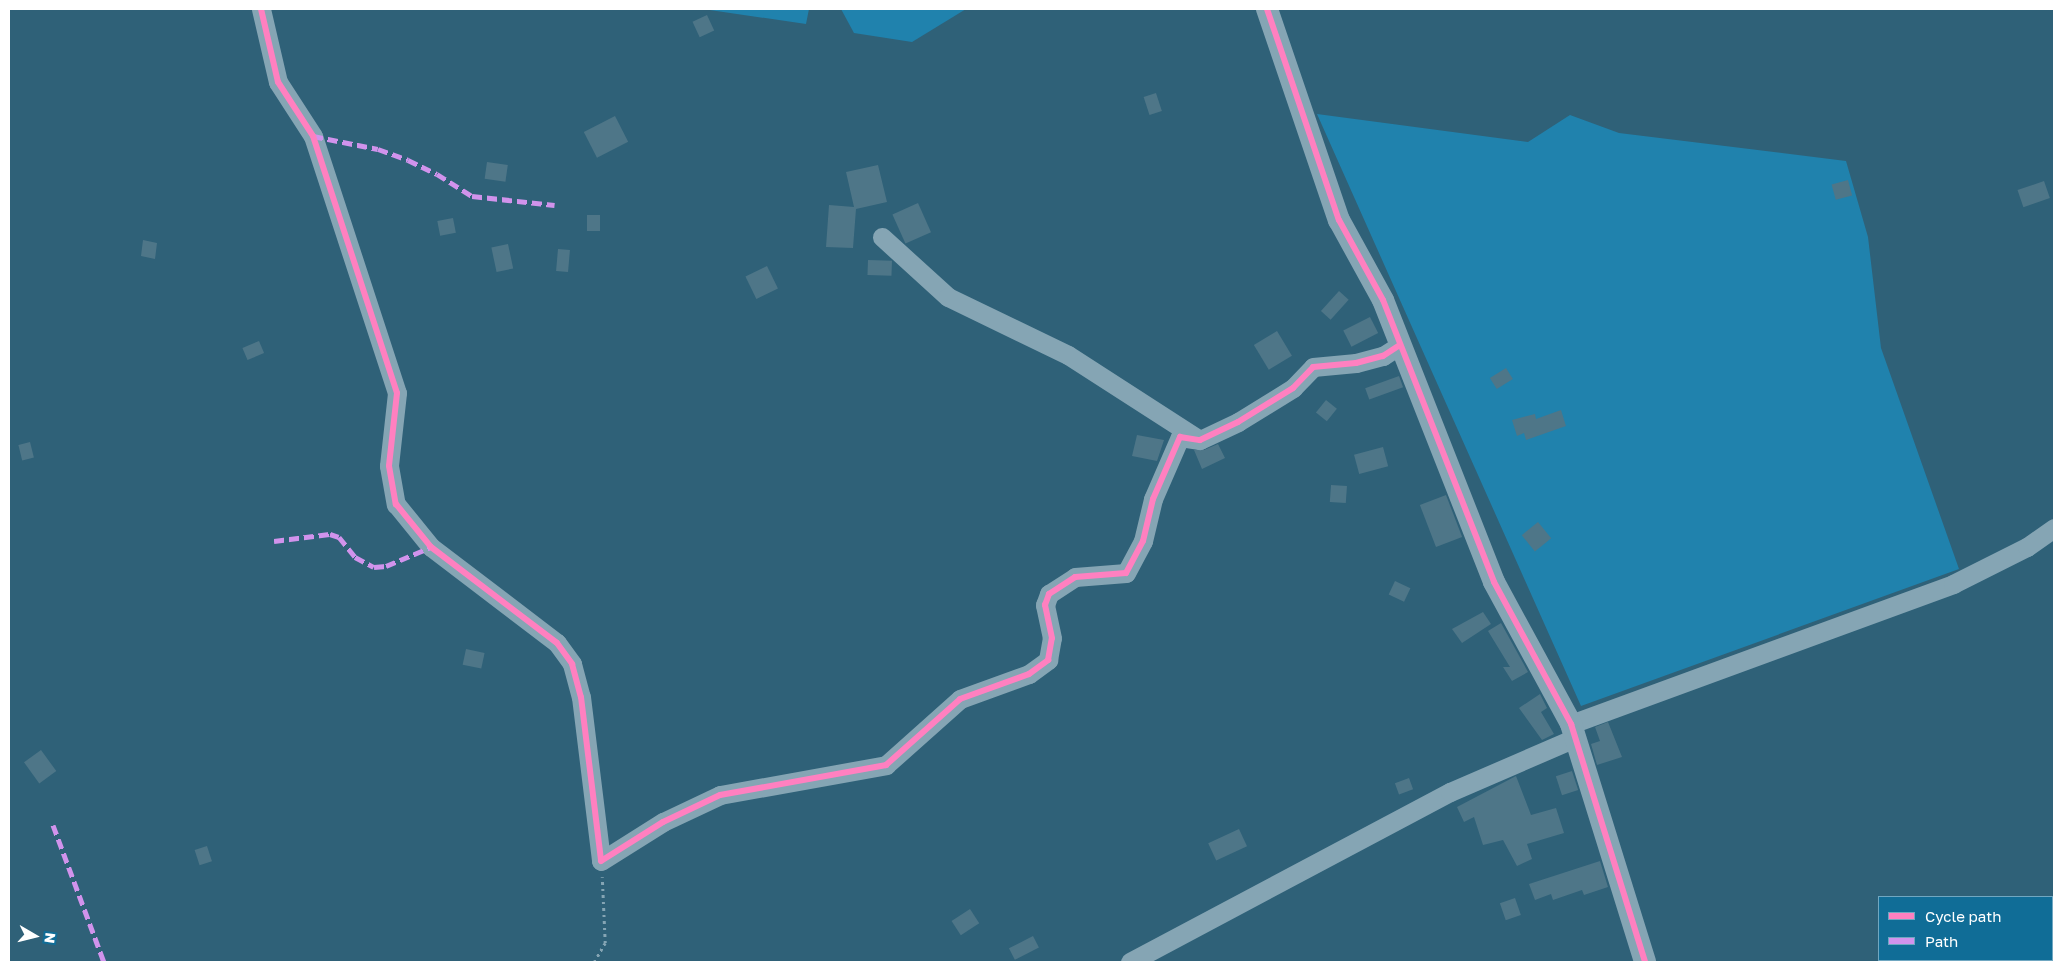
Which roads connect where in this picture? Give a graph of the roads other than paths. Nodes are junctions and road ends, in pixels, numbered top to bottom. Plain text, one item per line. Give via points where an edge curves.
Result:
1 (261, 9) edge
2 (1267, 9) edge
3 (882, 237) dead end
4 (1400, 345) junction
5 (1200, 440) junction
6 (2054, 528) edge
7 (1573, 731) junction
8 (599, 829) junction
9 (631, 840) junction
10 (1130, 962) edge
11 (1645, 962) edge

1 - 8 street via 278,82 314,136 397,393 390,466 396,504 430,547 557,643 572,664 581,697
2 - 4 street via 1338,220 1383,300
3 - 5 street via 948,297 1068,355
4 - 5 street via 1383,356 1356,363 1313,367 1293,388 1264,407
4 - 7 street via 1494,582
5 - 9 street via 1180,437 1153,500 1143,541 1126,573 1075,577 1049,594 1045,605 1052,638 1048,660 1029,674 960,699 886,765 720,795
6 - 7 street via 2027,547 1952,584
7 - 10 street via 1450,792
7 - 11 street
8 - 9 street
8 - 9 street via 602,860

